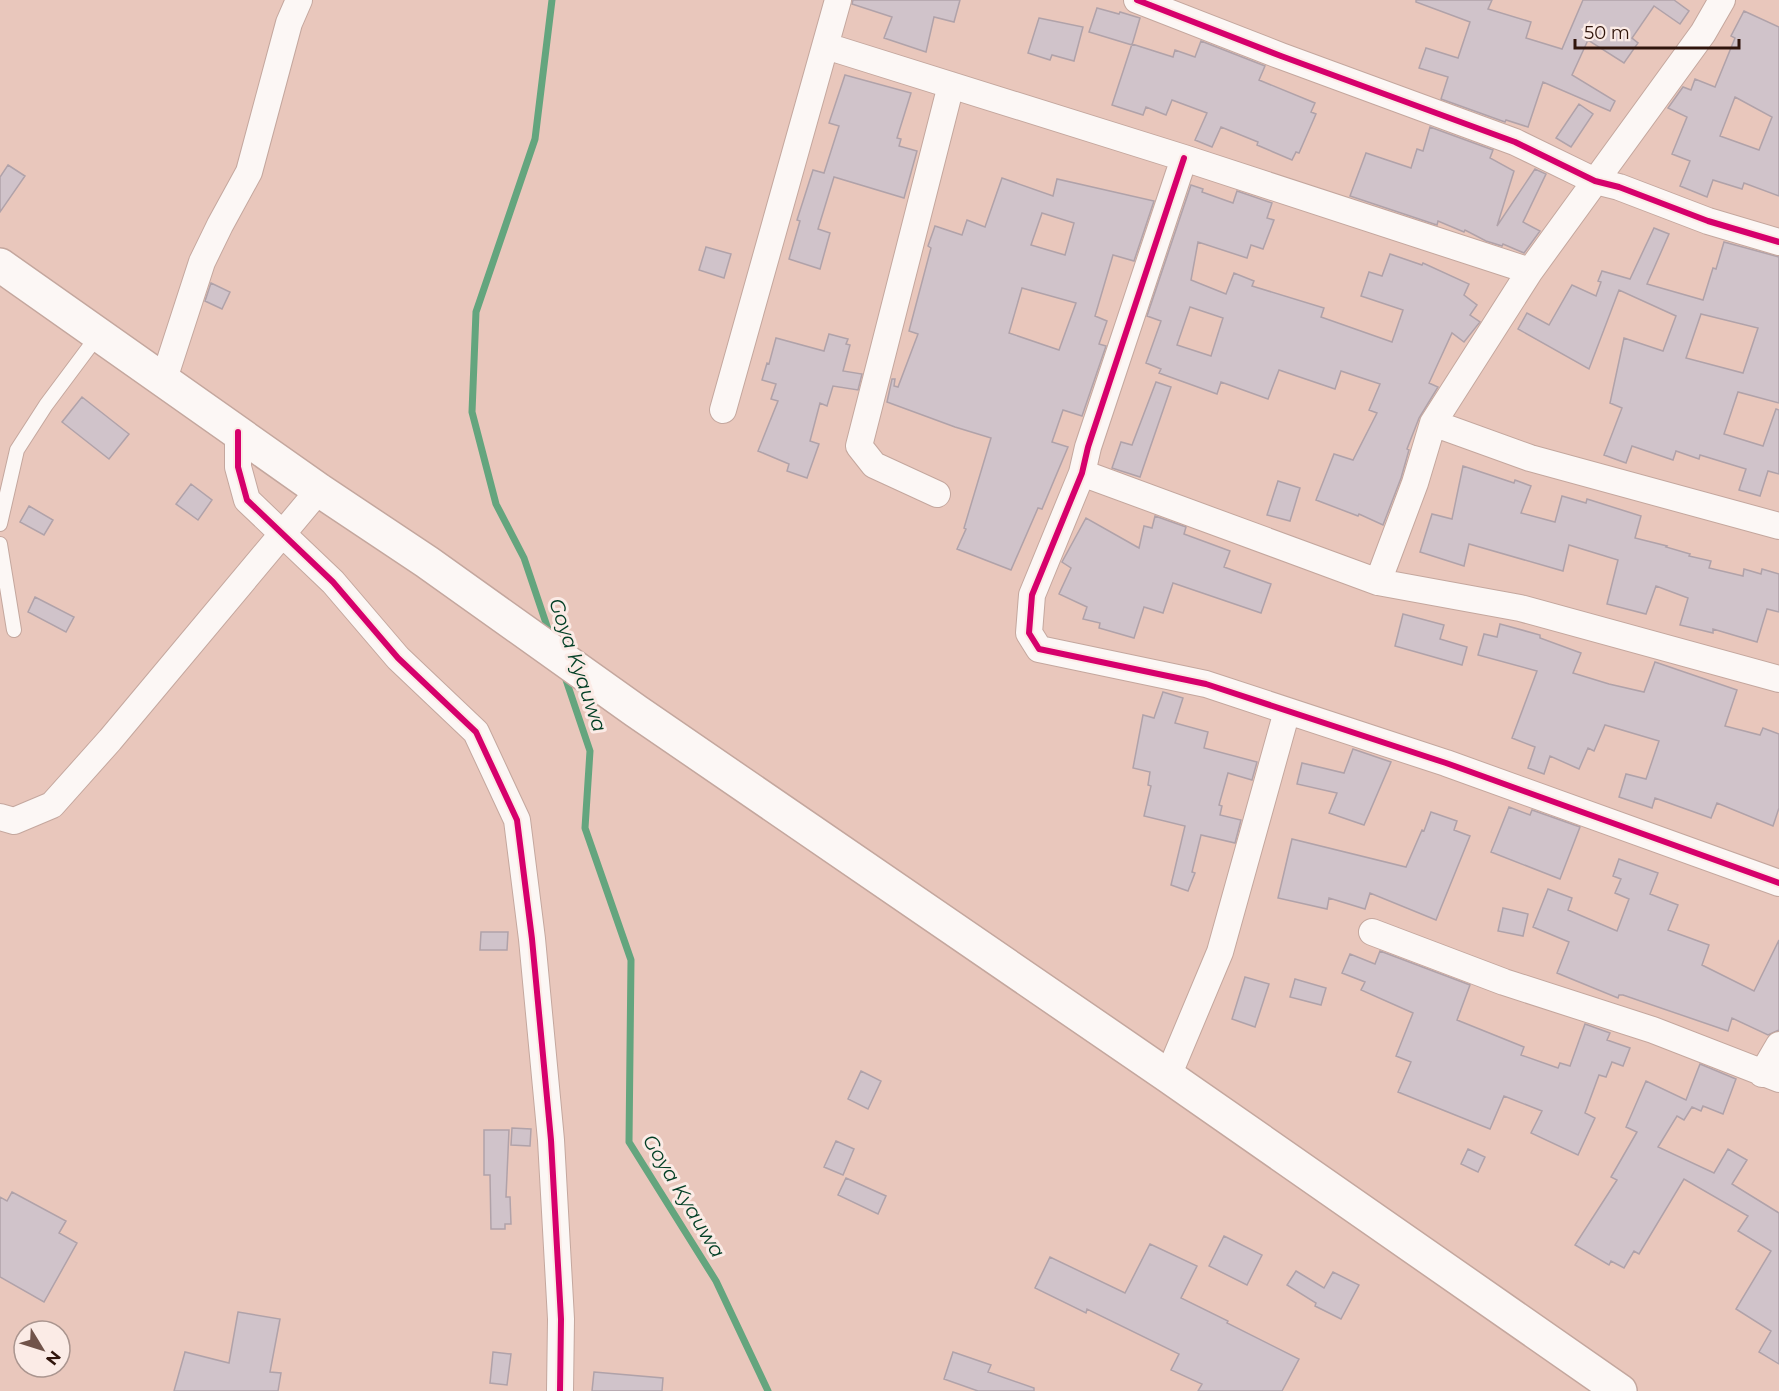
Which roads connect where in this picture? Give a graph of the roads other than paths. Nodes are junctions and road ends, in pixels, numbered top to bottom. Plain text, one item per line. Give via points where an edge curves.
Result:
1 (299, 0) edge
2 (838, 0) edge
3 (1137, 0) edge
4 (1722, 0) edge
5 (826, 46) junction
6 (951, 85) junction
7 (1184, 158) junction
8 (1595, 181) junction
9 (1779, 242) edge
10 (0, 266) edge
11 (1530, 271) junction
12 (99, 334) junction
13 (164, 379) junction
14 (723, 410) dead end
15 (1432, 423) junction
16 (238, 432) junction
17 (1082, 473) junction
18 (320, 490) junction
19 (937, 494) dead end
20 (0, 524) edge
21 (1779, 526) edge
22 (283, 535) junction
23 (0, 543) edge
24 (1378, 582) junction
25 (14, 630) dead end
26 (1779, 680) edge
27 (1287, 711) junction
28 (0, 817) edge
29 (1779, 883) edge
30 (1372, 932) dead end
31 (1779, 1044) edge
32 (1168, 1076) junction
33 (1771, 1076) edge
34 (560, 1391) edge
35 (1620, 1391) edge

1 - 13 street via 289,23 249,172 202,262
2 - 5 street
3 - 8 street via 1515,142
4 - 8 street via 1703,33
5 - 6 street
5 - 14 street
6 - 7 street
6 - 19 street via 860,446 874,465
7 - 11 street
7 - 17 street
8 - 9 street
8 - 11 street
10 - 12 highway
11 - 15 street
12 - 13 highway
12 - 20 lane via 16,450
13 - 16 highway
15 - 21 street via 1530,458
15 - 24 street via 1415,483
16 - 18 highway
16 - 22 street via 238,466 247,500
17 - 24 street
17 - 27 street via 1032,595 1029,633 1040,649 1206,684
18 - 22 street
18 - 32 highway
22 - 28 street via 52,805 14,821
22 - 34 street via 333,582 398,658 476,732 517,820 551,1140 561,1319
23 - 25 lane
24 - 26 street via 1520,608
27 - 29 street via 1446,763
27 - 32 street via 1220,952
30 - 33 street via 1504,982 1653,1030
31 - 33 street
32 - 35 highway

